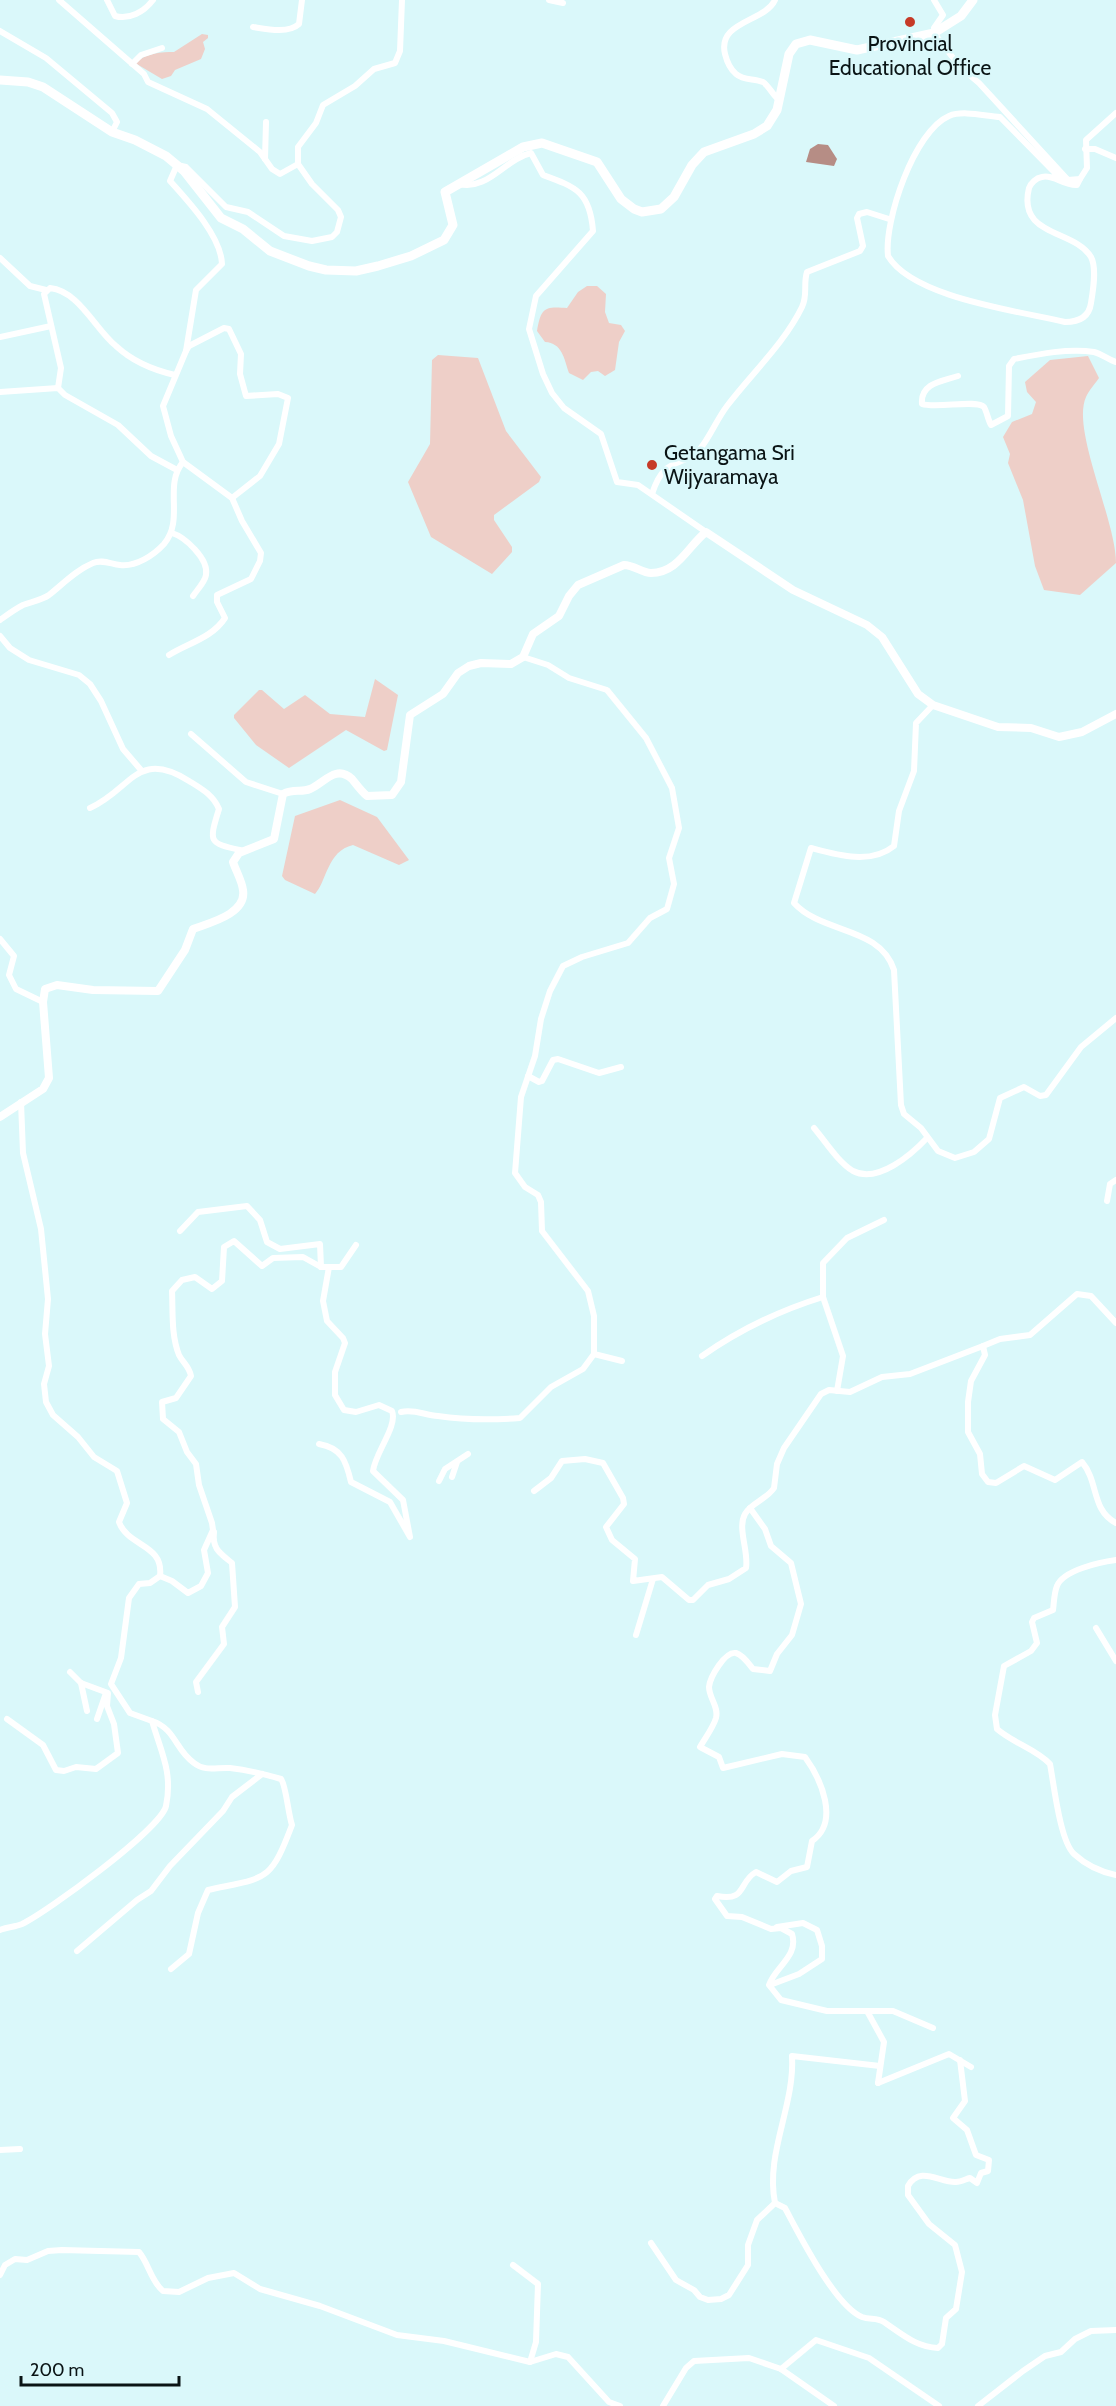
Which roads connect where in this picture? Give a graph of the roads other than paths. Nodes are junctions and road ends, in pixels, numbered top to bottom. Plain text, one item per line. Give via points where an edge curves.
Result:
1 (59, 0) edge
2 (107, 0) edge
3 (153, 0) edge
4 (302, 0) edge
5 (402, 0) edge
6 (549, 0) edge
7 (775, 0) edge
8 (934, 0) edge
9 (973, 0) edge
10 (563, 3) dead end
11 (253, 27) dead end
12 (0, 31) edge
13 (935, 33) junction
14 (162, 48) dead end
15 (132, 64) junction
16 (0, 80) edge
17 (778, 99) junction
18 (1116, 113) edge
19 (266, 122) dead end
20 (112, 132) junction
21 (1085, 149) junction
22 (1116, 158) edge
23 (265, 159) junction
24 (298, 164) junction
25 (177, 165) junction
26 (1080, 179) junction
27 (1068, 180) junction
28 (459, 184) junction
29 (889, 219) junction
30 (0, 258) edge
31 (45, 290) junction
32 (51, 326) junction
33 (0, 337) edge
34 (186, 351) junction
35 (1116, 362) edge
36 (175, 375) junction
37 (958, 376) dead end
38 (58, 388) junction
39 (0, 392) edge
40 (183, 462) junction
41 (177, 470) junction
42 (652, 494) junction
43 (232, 498) junction
44 (172, 532) junction
45 (706, 532) junction
46 (193, 596) dead end
47 (0, 620) edge
48 (0, 636) edge
49 (169, 655) dead end
50 (523, 657) junction
51 (933, 705) junction
52 (1116, 714) edge
53 (191, 734) dead end
54 (141, 770) junction
55 (283, 794) junction
56 (90, 808) dead end
57 (245, 851) junction
58 (0, 939) edge
59 (43, 1002) junction
60 (1116, 1018) edge
61 (621, 1067) dead end
62 (528, 1077) junction
63 (21, 1102) junction
64 (0, 1118) edge
65 (814, 1128) dead end
66 (927, 1138) junction
67 (1116, 1180) edge
68 (1107, 1201) dead end
69 (884, 1220) dead end
70 (180, 1232) dead end
71 (356, 1245) dead end
72 (325, 1267) junction
73 (823, 1297) junction
74 (1116, 1323) edge
75 (983, 1346) junction
76 (594, 1354) junction
77 (702, 1356) dead end
78 (622, 1361) dead end
79 (837, 1391) junction
80 (400, 1412) dead end
81 (319, 1444) dead end
82 (468, 1454) dead end
83 (456, 1462) junction
84 (452, 1477) dead end
85 (439, 1481) dead end
86 (534, 1491) dead end
87 (750, 1508) junction
88 (1116, 1523) edge
89 (213, 1530) junction
90 (1116, 1560) edge
91 (160, 1576) junction
92 (653, 1578) junction
93 (1096, 1628) dead end
94 (636, 1635) dead end
95 (1116, 1661) edge
96 (70, 1672) dead end
97 (81, 1683) junction
98 (111, 1684) junction
99 (198, 1692) dead end
100 (107, 1693) junction
101 (87, 1711) dead end
102 (7, 1719) dead end
103 (97, 1719) dead end
104 (152, 1721) junction
105 (262, 1773) junction
106 (1116, 1875) edge
107 (771, 1929) junction
108 (0, 1930) edge
109 (76, 1951) dead end
110 (171, 1969) dead end
111 (769, 1985) junction
112 (867, 2011) junction
113 (933, 2028) dead end
114 (960, 2061) junction
115 (880, 2066) junction
116 (971, 2067) dead end
117 (20, 2149) dead end
118 (0, 2150) edge
119 (775, 2203) junction
120 (651, 2243) dead end
121 (513, 2265) dead end
122 (0, 2275) edge
123 (1116, 2330) edge
124 (530, 2362) junction
125 (781, 2369) junction
126 (620, 2406) edge
127 (663, 2406) edge
128 (834, 2406) edge
129 (939, 2406) edge
130 (978, 2406) edge

1 - 15 street
2 - 3 street via 115,16 124,18
4 - 11 street via 295,28
5 - 24 street via 400,51 395,63 374,69 323,105 316,123 298,147
6 - 10 street
7 - 17 street via 766,10 729,32 724,52 737,75 764,82
8 - 13 street via 942,13
9 - 13 main road via 961,16
12 - 20 street via 46,58 112,113 117,122
13 - 17 main road via 857,50 802,41 789,54
13 - 27 street via 960,67
14 - 15 street via 141,55
15 - 23 street via 148,82 207,110
16 - 20 main road via 42,87
17 - 28 main road via 777,110 767,126 704,152 674,197 654,211 642,212 627,206 592,158 543,143 523,147
18 - 21 street via 1086,141
19 - 23 street
20 - 25 main road via 135,140
21 - 22 street
21 - 26 street via 1087,168
23 - 24 street via 280,174
24 - 25 street via 338,210 338,232 332,237 312,241 284,236 248,212 226,207 186,167
25 - 28 main road via 221,218 277,255 326,270 356,271 378,266 444,240 453,225 444,196
25 - 34 street via 170,181 196,210 222,256 222,264 196,290
26 - 27 street
26 - 29 street via 1077,185 1067,186 1046,176 1039,177 1030,184 1026,201 1038,223 1092,258 1089,312 1076,322 967,302 930,286 891,262 887,246
27 - 29 street via 1057,175 1000,117 952,115 927,137 905,175
28 - 42 street via 481,184 522,155 531,153 543,176 581,193 592,217 593,231 536,296 529,329 552,393 564,408 601,434 614,478
29 - 42 street via 867,212 859,214 863,246 860,251 807,272 806,297 795,318 701,447 665,468
30 - 31 street via 30,286
31 - 32 street
31 - 36 street via 69,294 117,348 138,362
32 - 33 street
32 - 38 street via 62,368
34 - 36 street
34 - 43 street via 216,331 229,329 241,354 240,374 246,396 278,394 288,398 279,444 260,476
35 - 37 street via 1088,352 1045,353 1014,359 1009,366 1008,416 991,425 984,408 977,403 931,407 922,404 921,397 929,386
36 - 40 street via 163,412
38 - 39 street
38 - 41 street via 127,432 151,456
40 - 41 street
40 - 43 street
41 - 44 street
42 - 45 street
43 - 49 street via 261,553 260,561 252,579 217,595 225,618 222,622 206,638 190,642
44 - 46 street via 189,540 205,570 206,576
44 - 47 street via 147,558 123,566 92,563 47,596 20,606
45 - 50 street via 682,559 662,571 649,573 624,565 578,585 559,616 533,634
45 - 51 street via 777,581 867,625 882,637 918,694
48 - 54 street via 29,660 79,675 90,684 123,749
50 - 55 street via 511,664 468,666 443,694 410,715 401,782 392,795 368,796 341,773 311,789
50 - 62 street via 607,690 646,738 672,788 679,828 669,858 674,878 668,909 650,918 628,943 563,966 550,991
51 - 52 street via 998,727 1031,728 1059,737 1082,732
51 - 66 street via 916,723 914,771 898,811 894,846 880,854 858,857 811,848 794,903 828,926 864,937 890,959 894,970 900,1105
53 - 55 street via 246,782
54 - 56 street via 125,780 107,800
54 - 57 street via 174,771 210,794 219,809 213,840 220,846
55 - 57 street via 274,839
57 - 59 street via 233,862 243,889 240,904 229,915 193,929 185,950 158,991 57,985 45,989
58 - 59 street via 14,956 9,975 16,989
59 - 63 street via 49,1078 43,1089
60 - 66 street via 1080,1047 1046,1095 1024,1087 1000,1098 989,1139 982,1148 955,1158 938,1151
61 - 62 street via 599,1073 558,1059 553,1060 542,1081
62 - 76 street via 521,1097 515,1173 541,1202 542,1231 588,1291 594,1316
63 - 64 street
63 - 91 street via 23,1153 41,1229 48,1299 46,1402 53,1415 94,1457 117,1472 127,1503 119,1522 129,1538 155,1552
65 - 66 street via 844,1164 854,1172 864,1173 891,1168
67 - 68 street via 1110,1184
69 - 73 street via 847,1238 823,1263
70 - 72 street via 198,1212 247,1206 260,1220 267,1242 280,1249 320,1244
71 - 72 street via 341,1267
72 - 81 street via 323,1301 327,1321 345,1343 334,1372 335,1395 344,1410 356,1412 379,1405 392,1411 390,1429 373,1471 403,1500 410,1537 390,1503 351,1482 341,1454
72 - 89 street via 303,1257 273,1258 262,1266 234,1241 224,1247 222,1281 212,1289 195,1277 182,1280 172,1291 174,1339 191,1376 176,1398 162,1402 162,1419 179,1432 196,1464
73 - 77 street via 791,1307
73 - 79 street via 843,1356
74 - 75 street via 1091,1296 1077,1294 1030,1335
75 - 79 street via 910,1374 882,1377 850,1392
75 - 88 street via 985,1355 971,1382 968,1432 980,1454 985,1479 996,1483 1024,1466 1055,1479 1082,1462 1093,1480 1098,1507
76 - 78 street
76 - 80 street via 584,1369 552,1387 520,1418 492,1420 412,1410
79 - 87 street via 821,1394 784,1448 774,1488
82 - 83 street
83 - 84 street
83 - 85 street via 445,1469
86 - 92 street via 562,1461 585,1459 603,1463 624,1504 606,1527 612,1540 635,1558 633,1581
87 - 92 street via 742,1521 748,1559 740,1573 708,1585 693,1600 682,1595 669,1580
87 - 107 street via 771,1546 791,1563 801,1604 799,1618 770,1671 753,1669 741,1655 729,1654 712,1677 709,1689 716,1718 700,1747 719,1757 723,1768 764,1756 799,1755 816,1772 823,1790 826,1822 812,1841 807,1867 791,1871 777,1882 756,1872 740,1894 715,1899 727,1916 742,1917
89 - 91 street via 204,1550 208,1573 201,1586 188,1593
89 - 99 street via 215,1548 232,1563 235,1606 222,1627 224,1644 196,1682
90 - 106 street via 1094,1563 1057,1585 1053,1610 1032,1622 1037,1643 1031,1651 1004,1666 995,1715 997,1729 1050,1764 1065,1836 1073,1854 1100,1871
91 - 98 street via 139,1584 129,1598 121,1658
92 - 94 street
93 - 95 street
96 - 97 street
97 - 100 street
97 - 101 street
98 - 100 street
98 - 104 street via 129,1713
100 - 102 street via 118,1753 96,1769 56,1770 43,1745
100 - 103 street
104 - 105 street via 165,1725 195,1764 207,1769
104 - 108 street via 168,1765 166,1808 157,1821 95,1874 22,1924
105 - 109 street via 232,1797 151,1891
105 - 110 street via 285,1784 285,1807 292,1825 279,1860 267,1874 208,1890 198,1913 189,1954
107 - 111 street via 787,1931 794,1941 792,1951
107 - 111 street via 803,1923 817,1930 822,1959 799,1974
111 - 112 street via 781,2001 827,2011
112 - 113 street via 893,2011
112 - 115 street via 884,2042
114 - 115 street via 949,2054 878,2083
114 - 116 street
114 - 119 street via 965,2101 953,2118 967,2130 979,2158 989,2160 988,2171 981,2173 977,2183 970,2178 956,2182 927,2175 908,2186 908,2195 929,2224 955,2245 962,2272 956,2309 946,2318 938,2348 912,2341 881,2320 863,2318 856,2312 823,2275 785,2208
115 - 119 street via 792,2056 794,2078 773,2166 771,2186
117 - 118 street
119 - 120 street via 757,2220 748,2245 748,2265 729,2295 722,2299 700,2297 676,2280
121 - 124 street via 538,2284 536,2342
122 - 124 street via 5,2265 15,2259 27,2260 48,2252 139,2252 163,2291 179,2292 208,2278 234,2273 260,2289 397,2335 444,2341
123 - 130 street via 1091,2331 1075,2339 1061,2352 1045,2356 1023,2371
124 - 126 street via 556,2354 568,2357 609,2402
125 - 127 street via 749,2358 694,2361
125 - 128 street
125 - 129 street via 816,2340 869,2358

